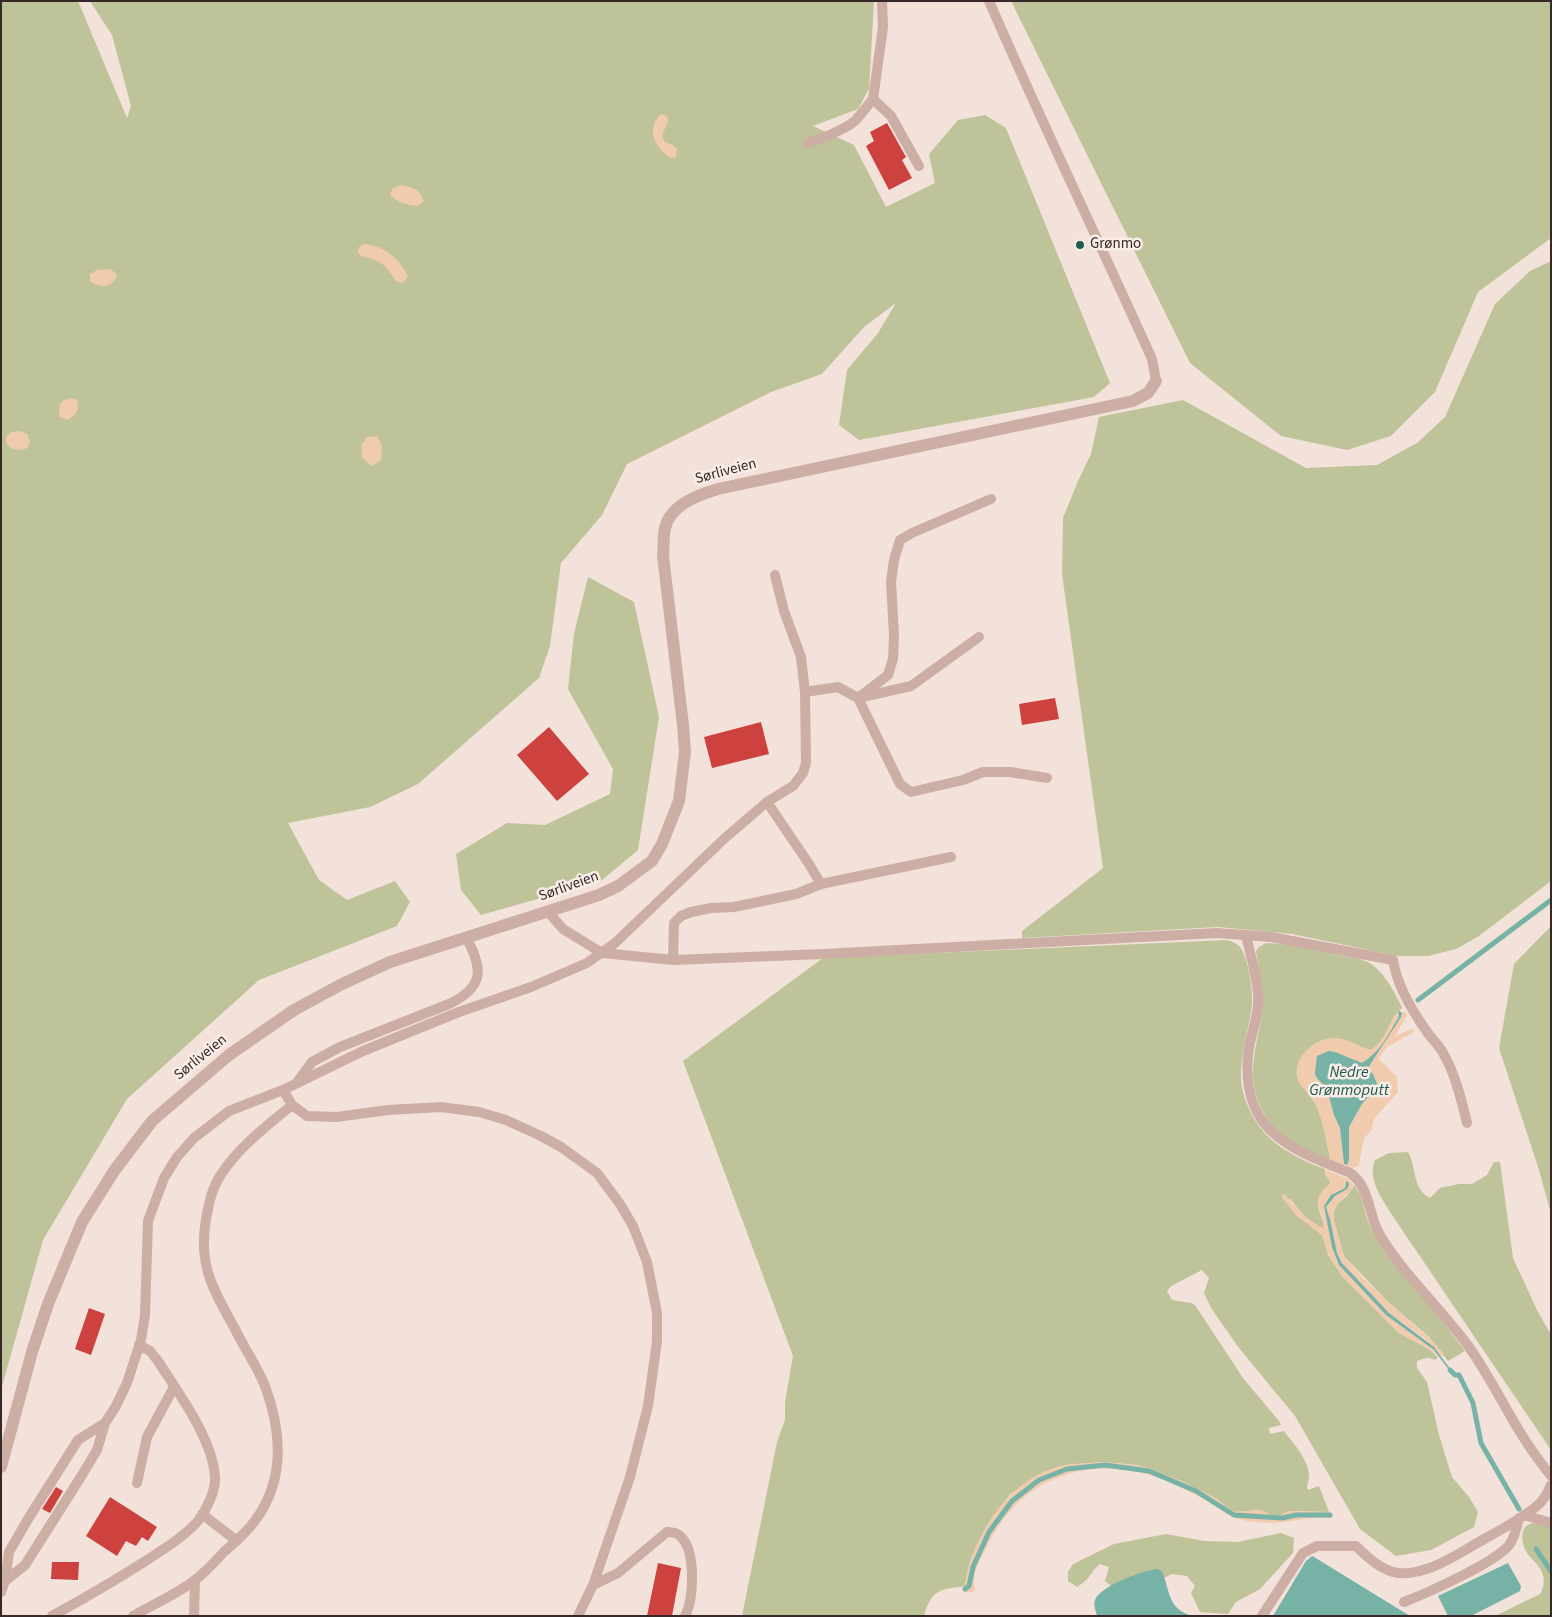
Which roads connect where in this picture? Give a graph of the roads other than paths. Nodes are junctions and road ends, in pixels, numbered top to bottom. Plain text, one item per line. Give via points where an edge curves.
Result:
1 (882, 1) edge
2 (989, 1) edge
3 (873, 99) junction
4 (808, 143) dead end
5 (919, 166) dead end
6 (1156, 381) joint
7 (991, 499) dead end
8 (775, 575) dead end
9 (979, 637) dead end
10 (805, 692) junction
11 (858, 698) junction
12 (1047, 778) dead end
13 (767, 802) junction
14 (951, 857) dead end
15 (821, 884) junction
16 (548, 913) junction
17 (1246, 935) junction
18 (466, 936) junction
19 (602, 953) junction
20 (673, 960) junction
21 (296, 1084) junction
22 (283, 1090) junction
23 (292, 1105) junction
24 (1467, 1123) dead end
25 (139, 1345) junction
26 (174, 1387) junction
27 (105, 1422) junction
28 (2, 1463) edge
29 (1551, 1476) edge
30 (137, 1483) dead end
31 (1551, 1485) edge
32 (202, 1514) junction
33 (1522, 1517) junction
34 (1551, 1523) edge
35 (236, 1540) junction
36 (195, 1580) junction
37 (5, 1581) junction
38 (592, 1585) junction
39 (1, 1592) edge
40 (1404, 1602) dead end
41 (52, 1616) edge
42 (133, 1616) edge
43 (194, 1616) edge
44 (578, 1616) edge
45 (686, 1616) edge
46 (1262, 1616) edge

1 - 3 lane via 883,27
2 - 6 lane via 1152,359
3 - 4 lane via 848,126
3 - 5 lane via 891,116
6 - 16 street, Sørliveien via 1148,393 1133,401 718,489 680,505 667,522 664,538 685,752 679,801 652,861 618,886
7 - 11 lane via 900,540 891,582 893,659 888,675
8 - 10 lane via 801,657
9 - 11 lane via 911,686
10 - 11 lane via 838,687
10 - 13 lane via 806,763 803,773 793,786
11 - 12 lane via 900,784 911,792 983,772 1010,772
13 - 15 lane
13 - 19 lane
14 - 15 lane
15 - 20 lane via 796,894 681,916 674,923
16 - 18 street, Sørliveien
16 - 19 lane via 563,929
17 - 20 lane via 1191,933
17 - 24 lane via 1314,944 1393,960 1407,1000 1441,1050 1456,1079
17 - 29 lane via 1258,994 1248,1053 1249,1089 1258,1113 1270,1131 1290,1147 1358,1178 1384,1242 1468,1347 1521,1434
18 - 21 lane via 478,965 475,981 462,998 340,1047 312,1062
18 - 28 street, Sørliveien via 390,962 294,1010 228,1054 152,1121 114,1171 82,1222 43,1320
19 - 20 lane
19 - 21 lane via 587,963 531,987 363,1051
21 - 22 lane
22 - 23 lane
22 - 25 lane via 229,1111 194,1138 164,1178 148,1221 145,1316
23 - 35 lane via 248,1142 221,1173 209,1199 204,1229 204,1261 210,1281 264,1384 278,1436 276,1479 268,1501
23 - 38 lane via 308,1116 441,1107 479,1112 506,1120 561,1147 597,1173 620,1204 633,1226 647,1262 658,1313 657,1341 640,1441
25 - 26 lane via 150,1352
25 - 27 lane via 127,1383
26 - 30 lane via 147,1437
26 - 32 lane via 209,1450 215,1480 210,1502
27 - 37 lane via 96,1450 82,1475 25,1565
27 - 37 lane via 78,1440 33,1511 9,1552
31 - 33 lane via 1540,1504
32 - 35 lane
32 - 41 lane via 167,1547
33 - 34 lane
33 - 40 lane via 1510,1544 1492,1559
33 - 46 lane via 1446,1560 1415,1572 1390,1571 1356,1546 1313,1547 1303,1553
35 - 36 lane
36 - 42 lane
36 - 43 lane
37 - 39 lane
38 - 44 lane
38 - 45 lane via 618,1572 667,1532 672,1532 685,1542 692,1568

